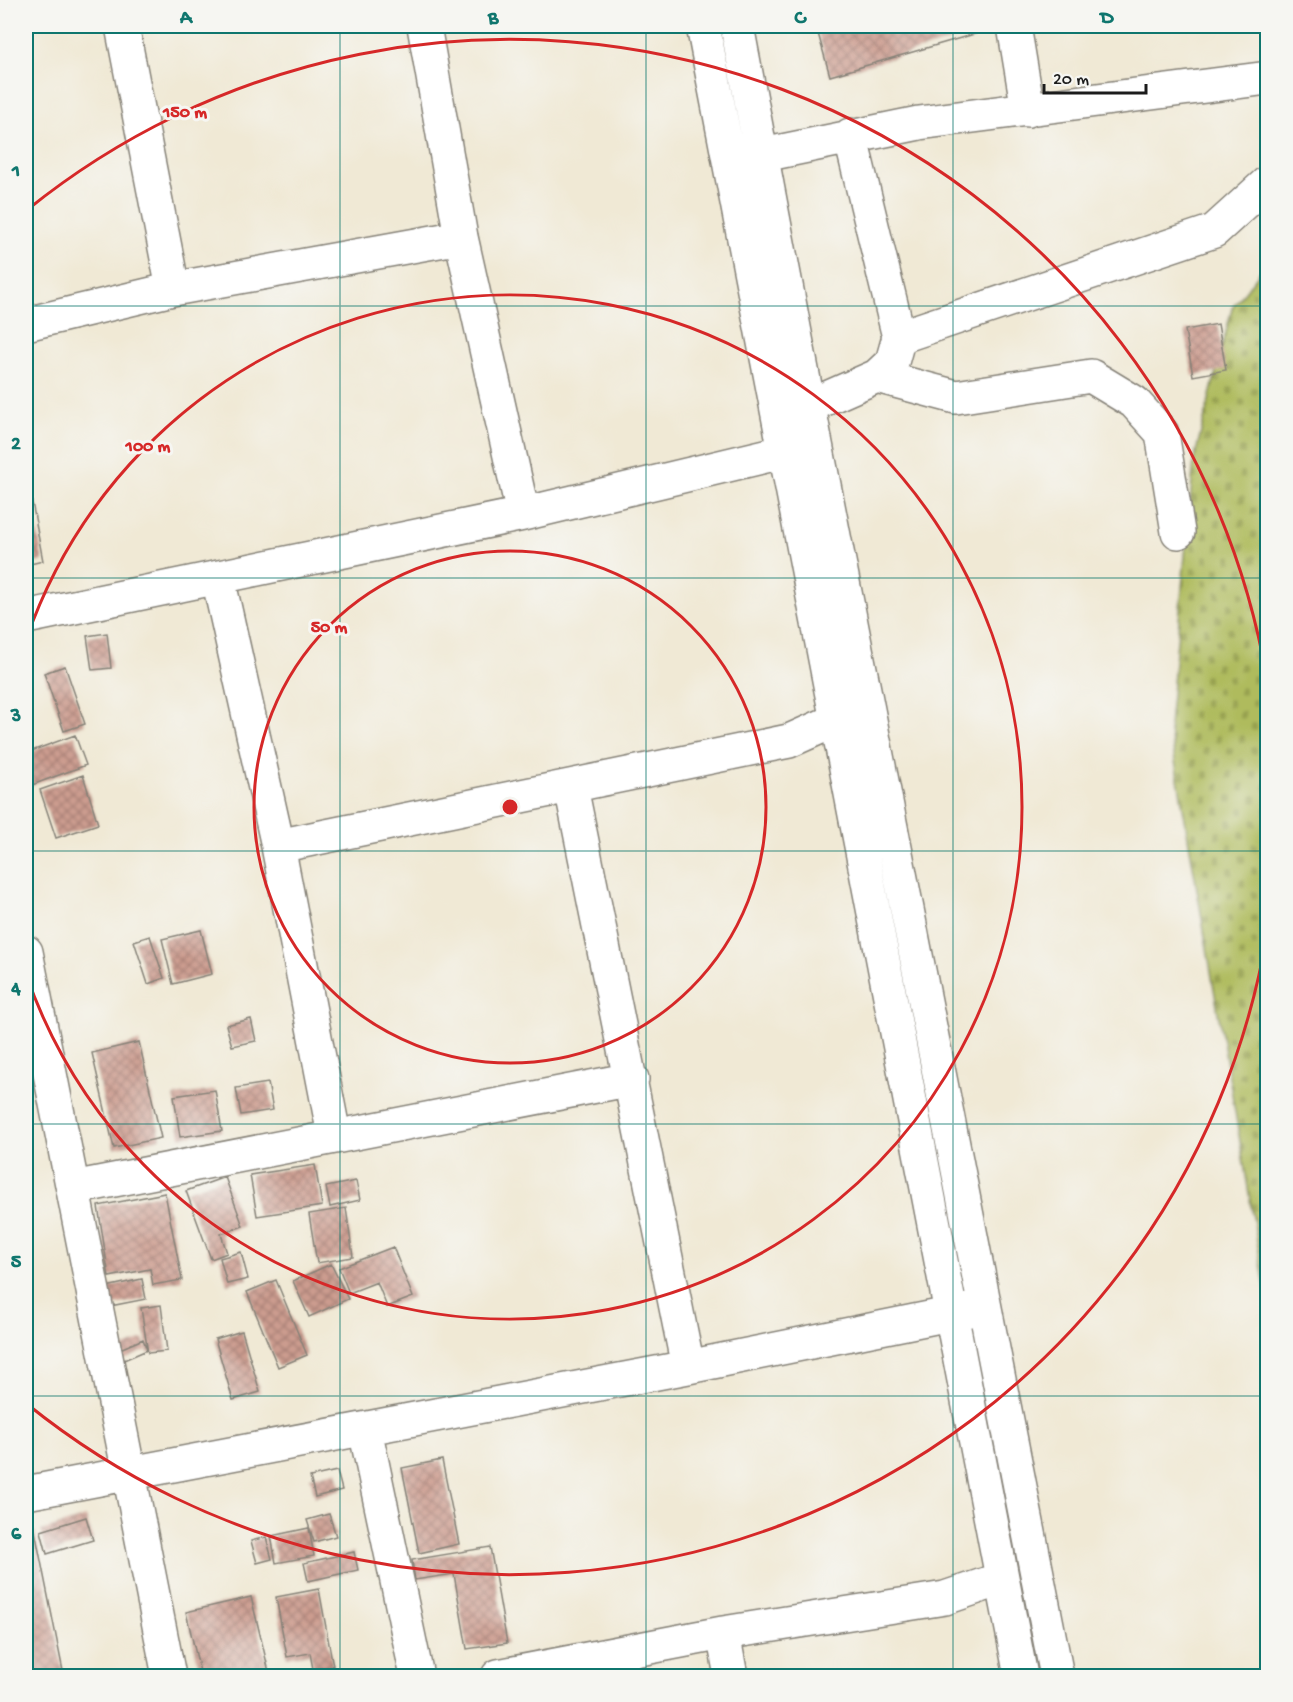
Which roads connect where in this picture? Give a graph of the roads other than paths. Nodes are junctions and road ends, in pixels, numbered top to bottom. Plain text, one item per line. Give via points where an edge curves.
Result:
1 (122, 26) edge
2 (424, 26) edge
3 (703, 26) edge
4 (737, 26) edge
5 (1014, 26) edge
6 (1268, 78) edge
7 (1028, 110) junction
8 (850, 135) junction
9 (763, 155) junction
10 (1268, 182) edge
11 (461, 237) junction
12 (173, 289) junction
13 (26, 324) edge
14 (899, 337) junction
15 (877, 376) junction
16 (809, 406) junction
17 (816, 444) junction
18 (783, 450) junction
19 (523, 514) junction
20 (1178, 532) dead end
21 (218, 578) junction
22 (26, 617) edge
23 (836, 720) junction
24 (571, 787) junction
25 (278, 846) junction
26 (26, 952) edge
27 (632, 1079) junction
28 (334, 1135) junction
29 (73, 1188) junction
30 (984, 1307) junction
31 (951, 1312) junction
32 (688, 1368) junction
33 (365, 1429) junction
34 (130, 1474) junction
35 (26, 1493) edge
36 (1001, 1579) junction
37 (723, 1633) junction
38 (169, 1677) edge
39 (417, 1677) edge
40 (498, 1677) edge
41 (731, 1677) edge
42 (1021, 1677) edge
43 (1057, 1677) edge

1 - 12 street
2 - 11 street
3 - 18 street
4 - 9 street
5 - 7 street
6 - 7 street
7 - 8 street
8 - 9 street
8 - 14 street
9 - 16 street
10 - 14 street via 1214,231
11 - 12 street
11 - 19 street
12 - 13 street
14 - 15 street via 892,362
15 - 16 street
15 - 20 street via 956,397 1091,376 1134,402 1162,433
16 - 17 street
17 - 18 street
17 - 30 street
18 - 19 street
18 - 23 street
19 - 21 street
21 - 22 street
21 - 25 street
23 - 24 street via 789,741
23 - 31 street
24 - 25 street
24 - 27 street
25 - 28 street
26 - 29 street
27 - 28 street
27 - 32 street
28 - 29 street
29 - 34 street
30 - 31 street
30 - 43 street
31 - 32 street
31 - 36 street
32 - 33 street
33 - 34 street
33 - 39 street
34 - 35 street
34 - 38 street
36 - 37 street via 945,1598
36 - 42 street
37 - 40 street
37 - 41 street

